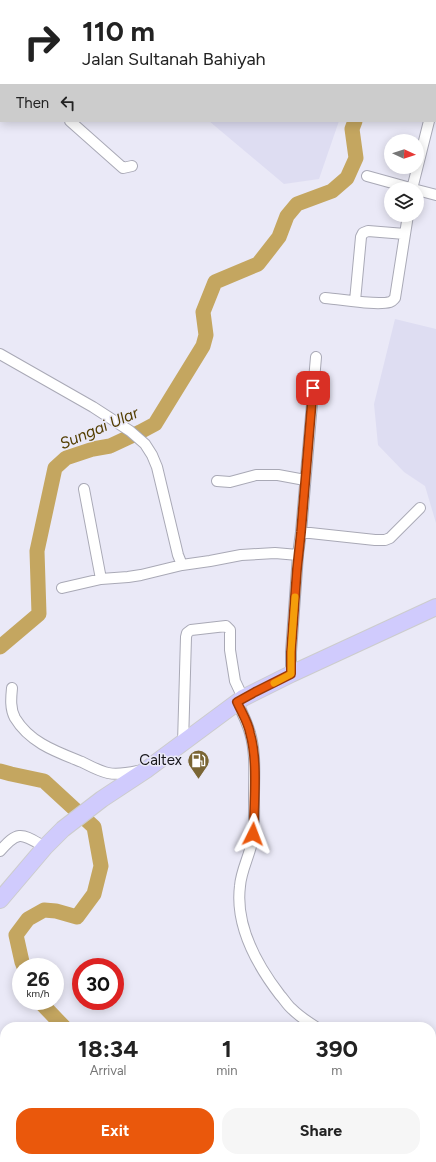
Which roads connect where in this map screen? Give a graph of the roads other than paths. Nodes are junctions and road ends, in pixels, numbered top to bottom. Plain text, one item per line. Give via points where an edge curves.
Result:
1 (71, 122) edge
2 (430, 122) edge
3 (132, 166) dead end
4 (367, 176) dead end
5 (388, 182) edge
6 (415, 182) edge
7 (424, 192) edge
8 (436, 195) edge
9 (407, 222) edge
10 (405, 234) junction
11 (325, 298) dead end
12 (356, 301) junction
13 (0, 354) edge
14 (316, 357) dead end
15 (305, 480) junction
16 (217, 481) dead end
17 (84, 490) dead end
18 (420, 508) dead end
19 (301, 532) junction
20 (298, 555) junction
21 (182, 565) junction
22 (101, 579) junction
23 (62, 588) dead end
24 (436, 607) edge
25 (291, 674) junction
26 (12, 688) dead end
27 (240, 700) junction
28 (183, 743) junction
29 (146, 770) junction
30 (45, 846) junction
31 (0, 851) edge
32 (0, 900) edge
33 (308, 1022) edge

1 - 3 street via 123,168
2 - 6 street
4 - 5 street
7 - 8 street
9 - 10 street
10 - 12 street via 395,298 390,302 380,303
10 - 12 street via 368,230 363,233
11 - 12 street
13 - 21 street via 93,407 145,444 157,467
14 - 15 street
15 - 16 street via 256,475 230,482
15 - 19 street
17 - 22 street
18 - 19 street via 385,540
19 - 20 street
20 - 21 street via 241,555
20 - 25 street
21 - 22 street via 128,577
22 - 23 street
24 - 25 main road
25 - 27 main road
26 - 29 street via 10,701 14,717 27,733 45,746 107,773 124,774
27 - 28 main road
27 - 28 street via 230,650 229,628 226,626 190,630 186,638
27 - 33 street via 251,734 254,759 254,831 240,886 242,920 247,938 268,978 291,1009
28 - 29 main road
29 - 30 main road via 102,799
30 - 31 street via 26,836 19,836 12,838
30 - 32 main road

